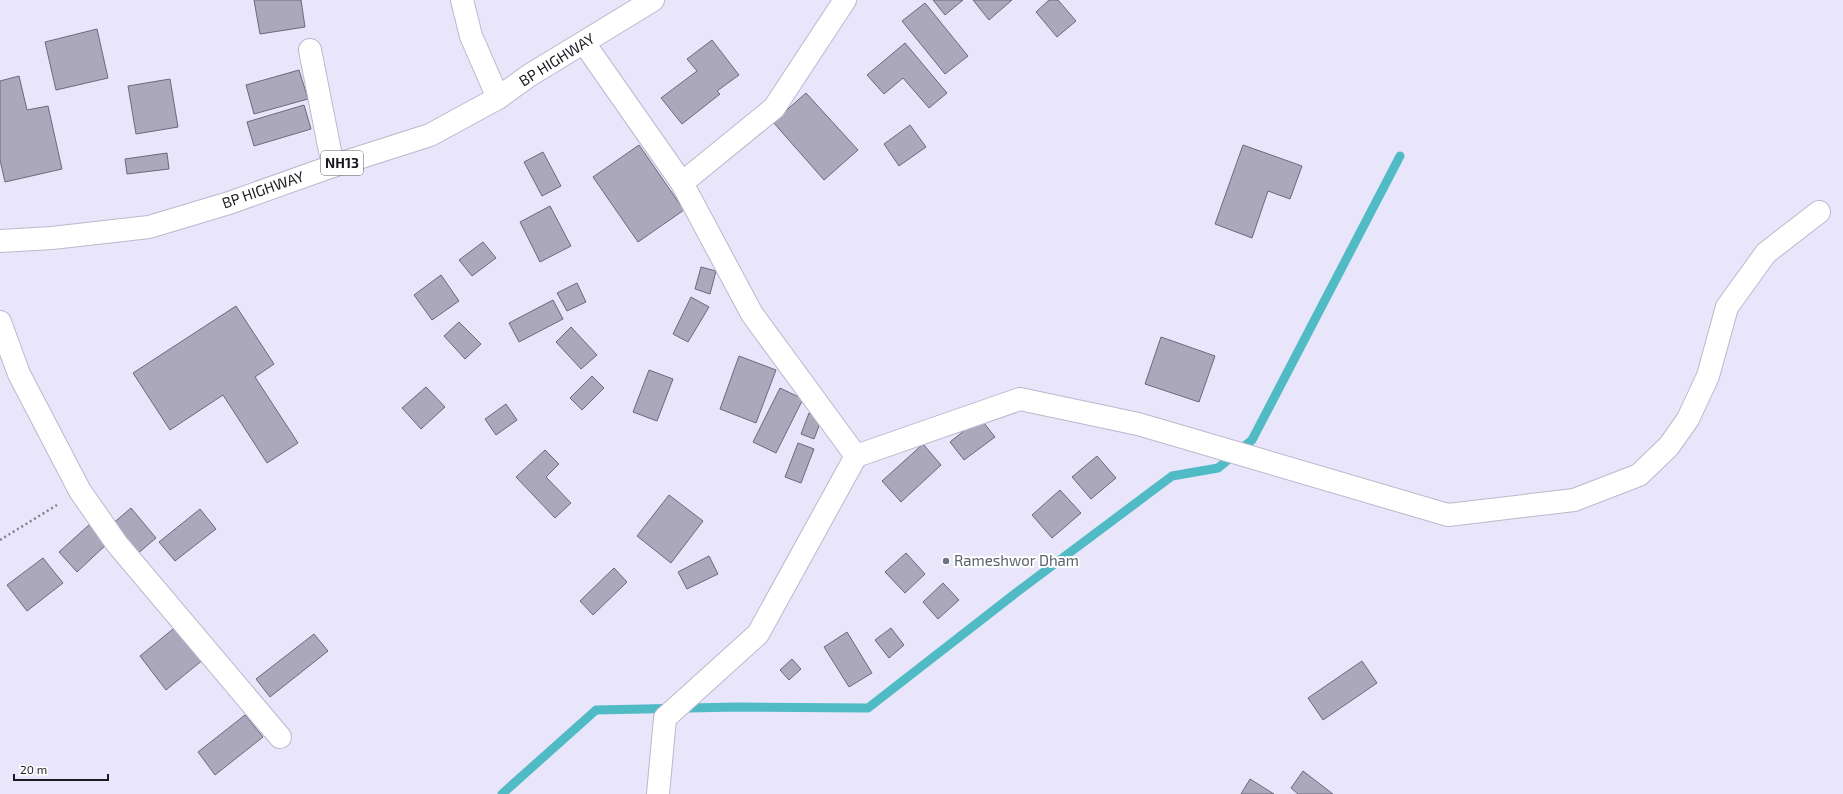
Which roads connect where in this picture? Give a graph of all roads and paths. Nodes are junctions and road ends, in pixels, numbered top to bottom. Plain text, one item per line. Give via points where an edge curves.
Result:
1 (462, 0) edge
2 (653, 0) edge
3 (845, 0) edge
4 (584, 43) junction
5 (310, 50) dead end
6 (498, 98) junction
7 (333, 166) junction
8 (682, 183) junction
9 (1819, 212) dead end
10 (0, 241) edge
11 (0, 322) edge
12 (856, 456) junction
13 (80, 490) junction
14 (0, 540) edge
15 (280, 736) dead end
16 (658, 794) edge

1 - 6 main road via 472,36
2 - 4 main road, BP HIGHWAY / NH13
3 - 8 main road via 774,108
4 - 6 main road, BP HIGHWAY / NH13 via 530,75
4 - 8 main road
5 - 7 main road
6 - 7 main road, BP HIGHWAY / NH13 via 430,135
7 - 10 main road, BP HIGHWAY / NH13 via 228,203 149,227
8 - 12 main road via 752,314
9 - 12 main road via 1766,253 1727,307 1708,376 1688,419 1669,446 1639,475 1574,500 1448,516 1138,424 1020,399
11 - 13 main road via 19,374
12 - 16 main road via 758,634 665,718
13 - 14 path
13 - 15 main road via 117,544

